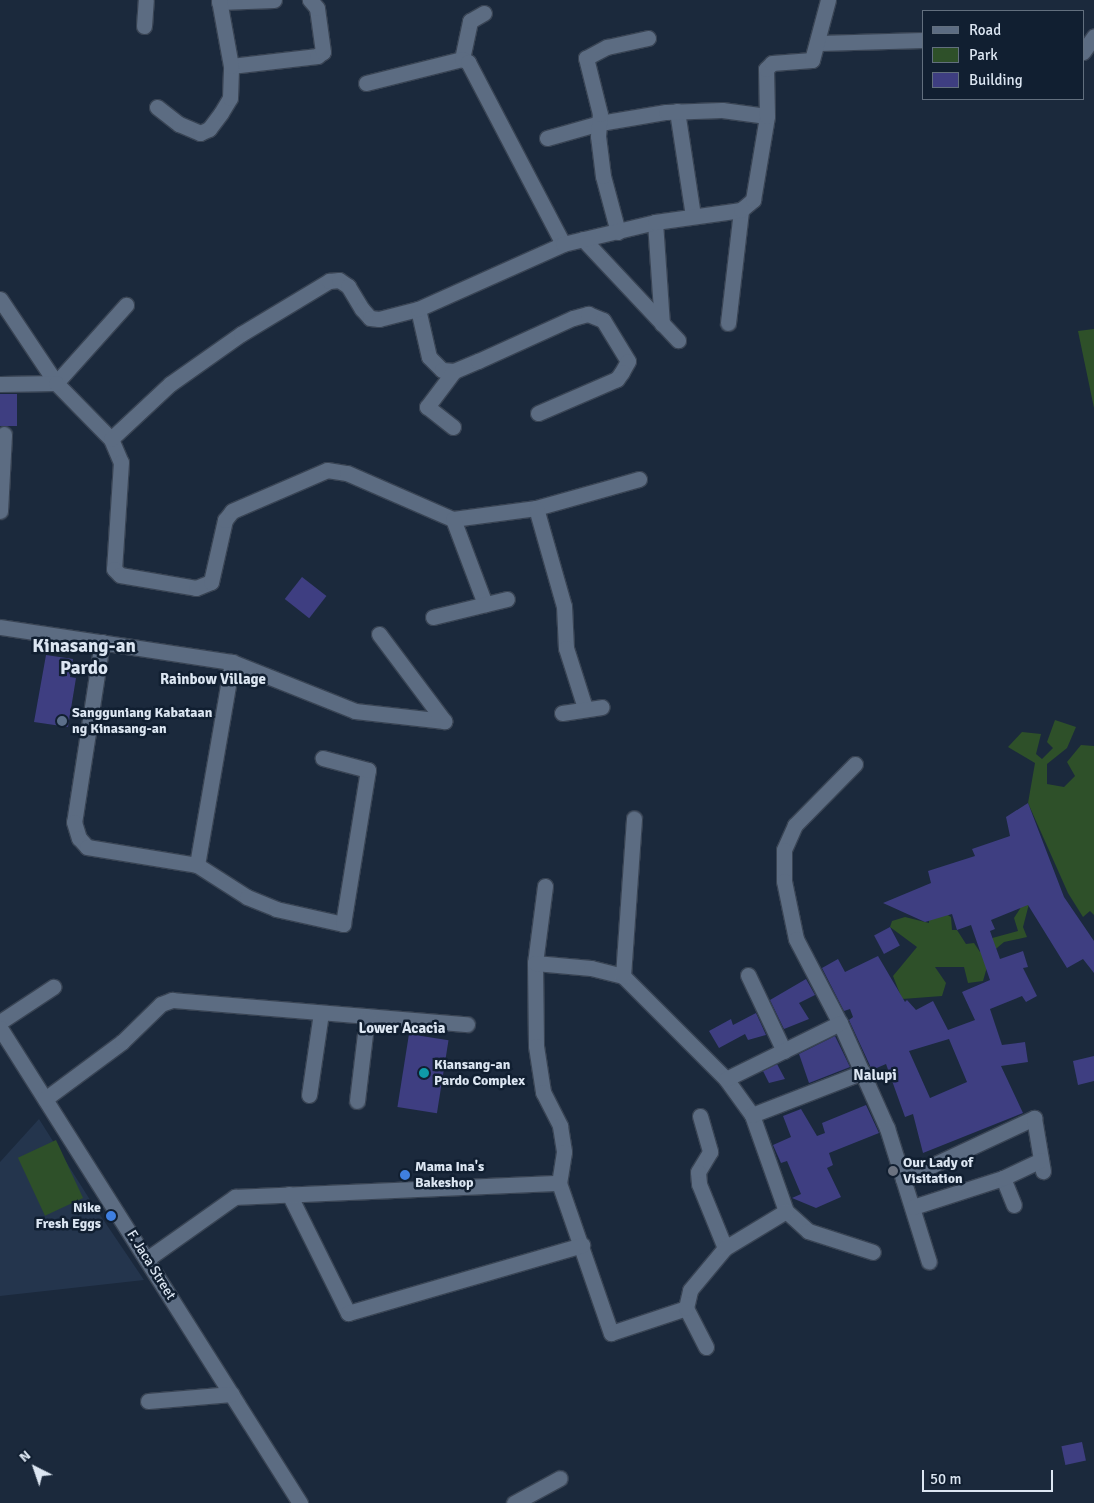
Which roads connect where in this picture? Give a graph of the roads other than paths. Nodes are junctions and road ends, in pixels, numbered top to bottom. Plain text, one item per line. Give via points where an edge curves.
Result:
1 (146, 0) edge
2 (274, 0) edge
3 (310, 0) edge
4 (828, 0) edge
5 (219, 1) edge
6 (484, 13) dead end
7 (144, 26) dead end
8 (1094, 36) edge
9 (648, 38) dead end
10 (922, 40) edge
11 (819, 43) junction
12 (1084, 51) edge
13 (462, 59) junction
14 (231, 66) junction
15 (366, 83) dead end
16 (156, 107) dead end
17 (677, 111) junction
18 (767, 116) junction
19 (600, 123) junction
20 (547, 138) dead end
21 (741, 210) junction
22 (693, 216) junction
23 (655, 222) junction
24 (618, 232) junction
25 (583, 239) junction
26 (563, 244) junction
27 (0, 299) edge
28 (126, 305) dead end
29 (418, 310) junction
30 (728, 323) dead end
31 (662, 324) junction
32 (678, 340) dead end
33 (454, 371) junction
34 (56, 382) junction
35 (0, 384) edge
36 (538, 413) dead end
37 (453, 427) dead end
38 (4, 434) dead end
39 (111, 439) junction
40 (639, 479) dead end
41 (536, 508) junction
42 (0, 511) edge
43 (453, 519) junction
44 (507, 599) dead end
45 (485, 604) junction
46 (433, 617) dead end
47 (0, 627) edge
48 (379, 634) dead end
49 (102, 642) junction
50 (232, 662) junction
51 (602, 707) dead end
52 (585, 708) junction
53 (562, 714) dead end
54 (323, 758) dead end
55 (855, 764) dead end
56 (634, 818) dead end
57 (197, 864) junction
58 (546, 886) dead end
59 (535, 962) junction
60 (748, 975) dead end
61 (623, 976) junction
62 (53, 987) dead end
63 (321, 1013) junction
64 (367, 1017) junction
65 (0, 1022) edge
66 (840, 1023) junction
67 (468, 1024) dead end
68 (0, 1028) edge
69 (784, 1051) junction
70 (863, 1072) junction
71 (726, 1079) junction
72 (309, 1095) dead end
73 (45, 1099) junction
74 (357, 1101) dead end
75 (752, 1115) junction
76 (700, 1116) dead end
77 (1003, 1178) junction
78 (903, 1179) junction
79 (559, 1183) junction
80 (289, 1194) junction
81 (1014, 1205) dead end
82 (913, 1207) junction
83 (786, 1211) junction
84 (582, 1245) junction
85 (725, 1248) junction
86 (873, 1252) dead end
87 (147, 1259) junction
88 (929, 1262) dead end
89 (686, 1308) junction
90 (706, 1347) dead end
91 (232, 1394) junction
92 (148, 1401) dead end
93 (560, 1478) dead end
94 (300, 1503) edge
95 (514, 1503) edge

1 - 7 street
2 - 5 street
3 - 14 street via 317,8 323,52 317,56
4 - 11 street
5 - 14 street
6 - 13 street via 470,21
8 - 12 street
9 - 19 street via 607,47 586,58
10 - 11 street
11 - 18 street via 816,55 807,64 772,63 766,69
13 - 15 street
13 - 26 street via 472,68
14 - 16 street via 230,98 209,129 200,133 179,124
17 - 18 street via 722,110
17 - 19 street
17 - 22 street
18 - 21 street via 753,200
19 - 20 street
19 - 24 street via 598,150
21 - 22 street
21 - 30 street
22 - 23 street
23 - 24 street
23 - 31 street
24 - 25 street
25 - 26 street
25 - 31 street
26 - 29 street
27 - 34 street
28 - 34 street
29 - 33 street via 429,357 442,370
29 - 39 street via 370,318 348,286 339,280 329,281 241,334 178,379
31 - 32 street
33 - 36 street via 573,318 588,314 603,320 628,361 622,372 617,379
33 - 37 street via 427,407
34 - 35 street
34 - 39 street
38 - 42 street
39 - 43 street via 121,462 112,562 120,574 204,587 211,582 225,520 232,511 327,470 347,473
40 - 41 street
41 - 43 street
41 - 52 street via 564,606 566,648
43 - 45 street
44 - 45 street
45 - 46 street
47 - 49 street
48 - 50 street via 444,721 355,712
49 - 50 street
49 - 57 street via 74,822 79,838 87,847
50 - 57 street
51 - 52 street
52 - 53 street
54 - 57 street via 368,770 343,924 268,906 247,897
55 - 66 street via 795,825 783,863 796,939
56 - 61 street
58 - 59 street
59 - 61 street via 591,968
59 - 79 street via 536,1046 543,1092 560,1126 564,1152
60 - 69 street
61 - 71 street
62 - 65 street
63 - 64 street
63 - 72 street
63 - 73 street via 183,1000 166,1002 122,1042
64 - 67 street
64 - 74 street
66 - 69 street
66 - 70 street
68 - 73 street, F. Jaca Street
69 - 71 street
70 - 75 street
70 - 78 street
71 - 75 street
73 - 87 street, F. Jaca Street
75 - 83 street
76 - 85 street via 710,1152 698,1172 699,1184
77 - 78 street via 1042,1165 1034,1118
77 - 81 street
77 - 82 street
78 - 82 street
79 - 80 street
79 - 84 street
80 - 84 street via 348,1313
80 - 87 street via 235,1197
82 - 88 street
83 - 85 street
83 - 86 street via 808,1231
84 - 89 street via 610,1333
85 - 89 street via 690,1290
87 - 91 street, F. Jaca Street
89 - 90 street
91 - 92 street
91 - 94 street, F. Jaca Street
93 - 95 street

